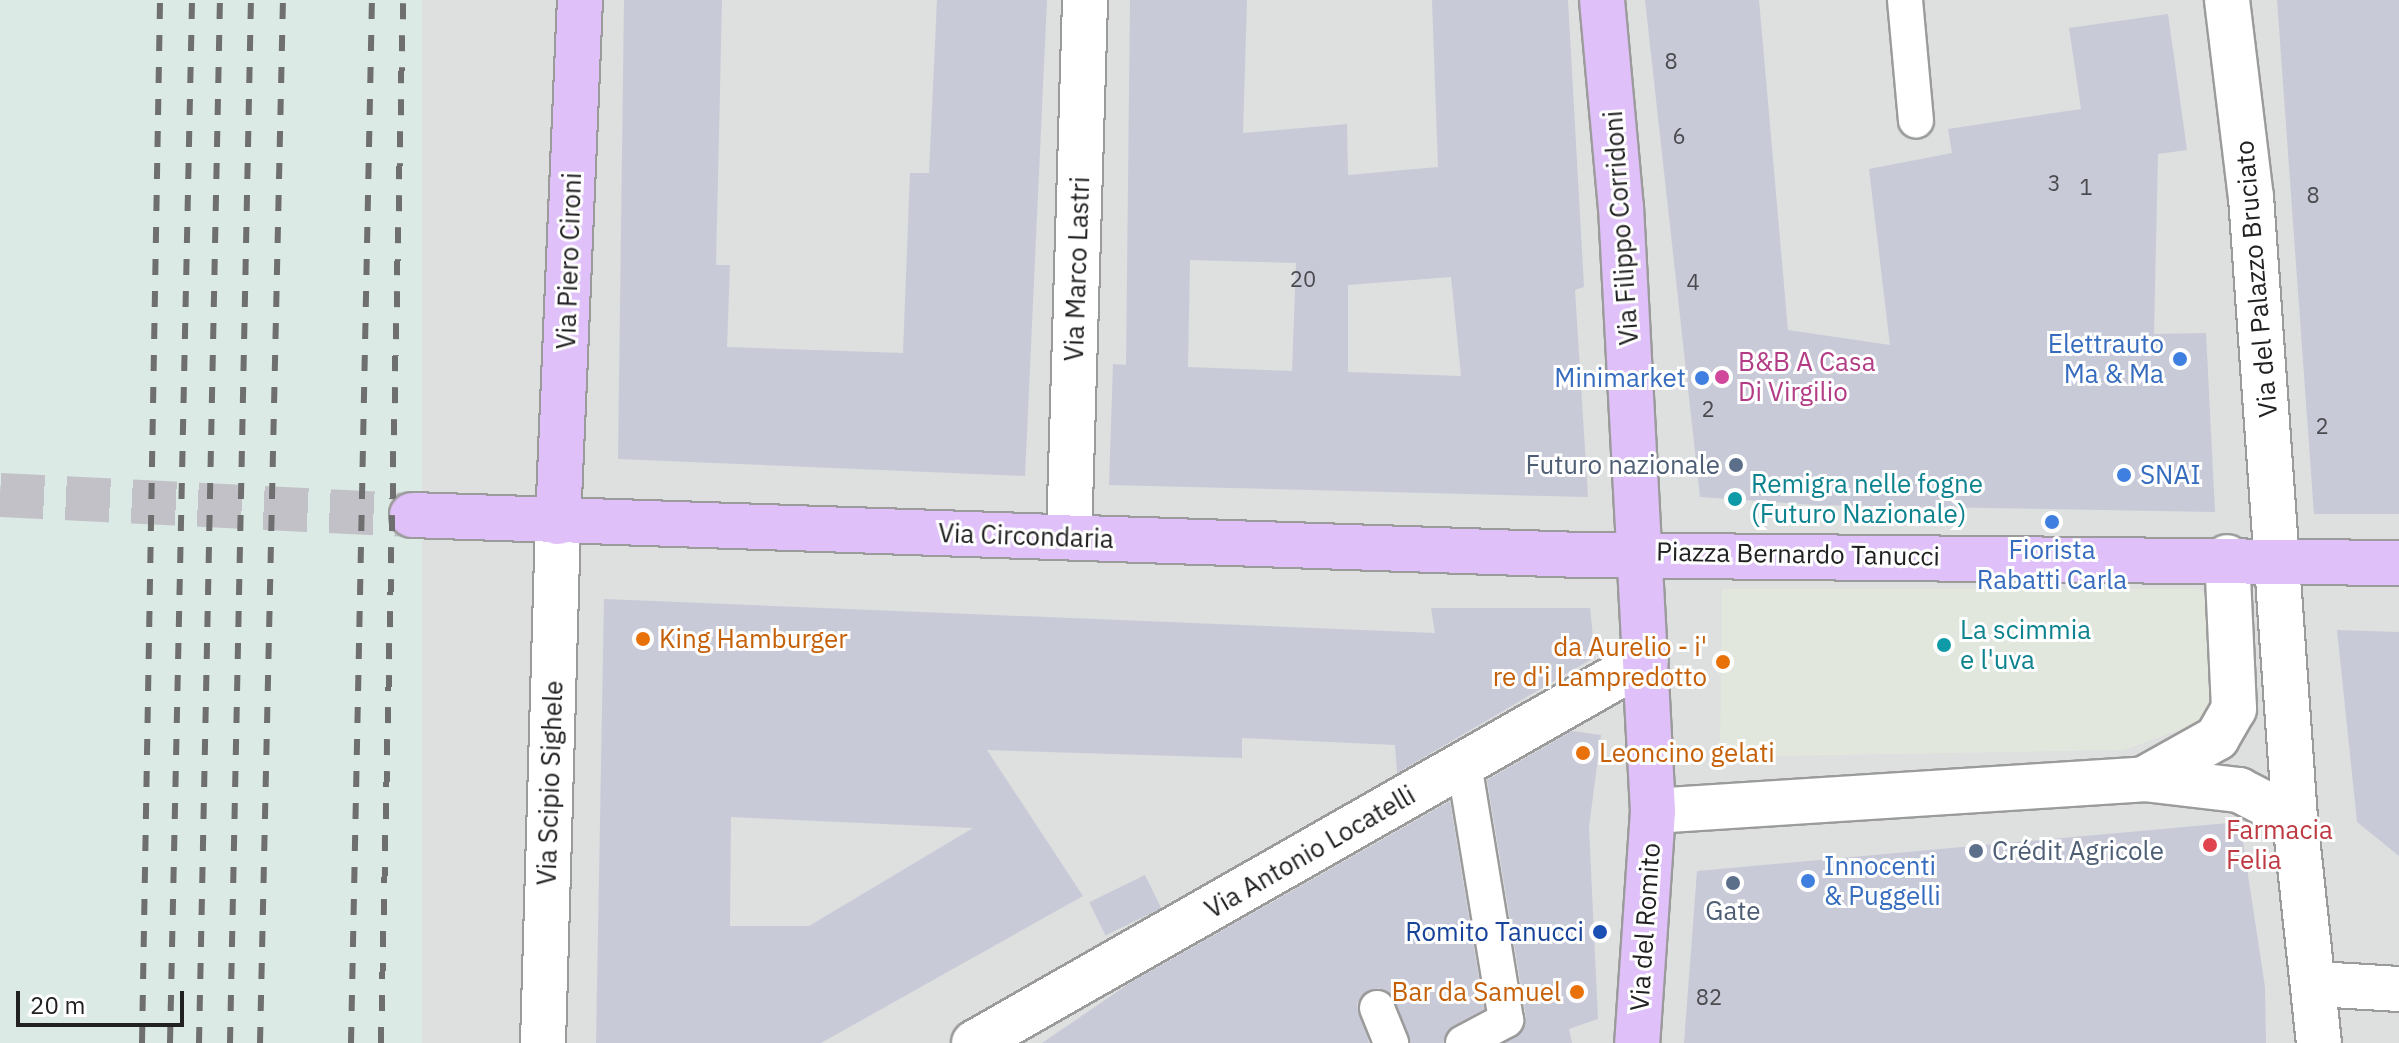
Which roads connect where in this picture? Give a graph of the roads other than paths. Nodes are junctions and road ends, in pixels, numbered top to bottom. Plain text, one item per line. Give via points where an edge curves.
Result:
1 (580, 0) edge
2 (1085, 0) edge
3 (1602, 0) edge
4 (1905, 0) edge
5 (2227, 0) edge
6 (1916, 121) dead end
7 (412, 515) tunnel mouth
8 (558, 522) junction
9 (1069, 537) junction
10 (1641, 552) junction
11 (2227, 557) junction
12 (2280, 559) junction
13 (2399, 563) edge
14 (1646, 660) junction
15 (1464, 764) junction
16 (2144, 779) junction
17 (1653, 811) junction
18 (2295, 819) junction
19 (2317, 984) junction
20 (2399, 989) edge
21 (1377, 1008) dead end
22 (543, 1043) edge
23 (974, 1043) edge
24 (1391, 1043) edge
25 (1463, 1043) edge
26 (1637, 1043) edge
27 (2319, 1043) edge

1 - 8 street, Via Piero Cironi
2 - 9 street, Via Marco Lastri
3 - 10 street, Via Filippo Corridoni
4 - 6 lane
5 - 12 street, Via del Palazzo Bruciato via 2251,197
7 - 8 street, Via Circondaria
8 - 9 street, Via Circondaria
8 - 22 street, Via Scipio Sighele
9 - 10 street, Via Circondaria
10 - 11 street, Piazza Bernardo Tanucci
10 - 14 street, Piazza Bernardo Tanucci
11 - 12 street, Piazza Bernardo Tanucci
11 - 16 street via 2234,709 2217,738
12 - 13 street, Piazza Bernardo Tanucci
12 - 18 street
14 - 15 street, Via Antonio Locatelli
14 - 17 street, Piazza Bernardo Tanucci
15 - 23 street, Via Antonio Locatelli
15 - 25 lane via 1506,1020
16 - 17 street
16 - 18 street via 2239,790
17 - 26 street, Via del Romito
18 - 19 street
19 - 20 street
19 - 27 street
21 - 24 lane

